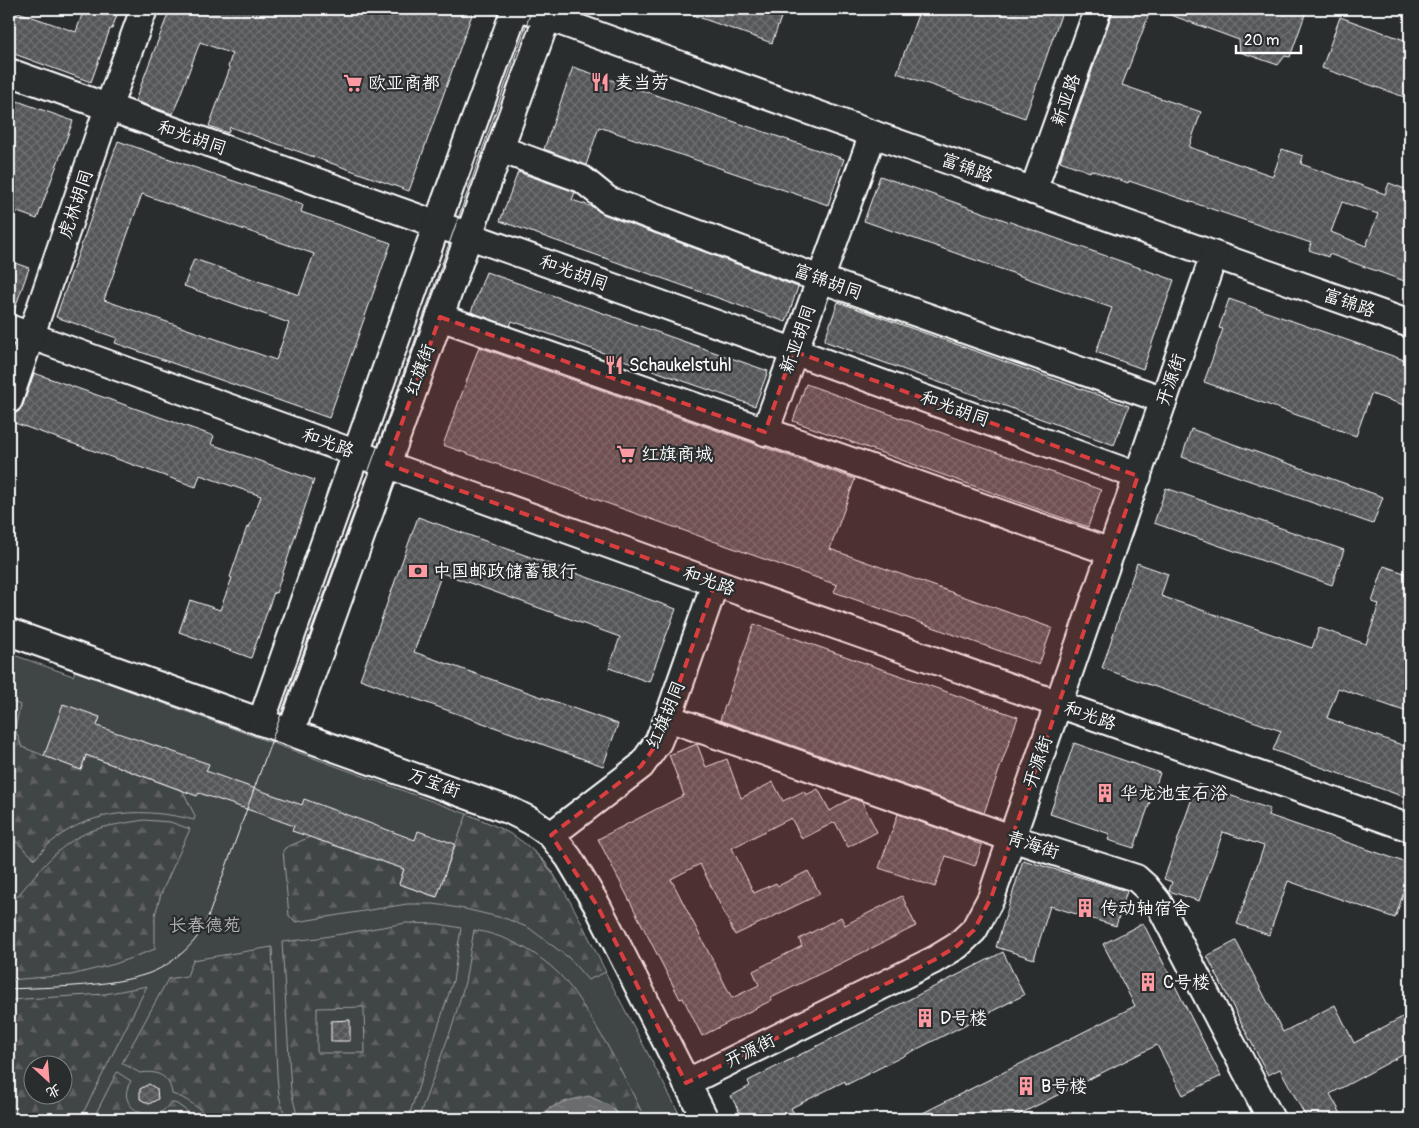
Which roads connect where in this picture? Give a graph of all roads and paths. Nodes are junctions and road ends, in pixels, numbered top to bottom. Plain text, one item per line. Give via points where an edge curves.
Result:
1 (144, 9) edge
2 (514, 9) edge
3 (1098, 9) edge
4 (541, 11) edge
5 (9, 72) edge
6 (108, 108) junction
7 (873, 134) junction
8 (500, 149) junction
9 (1033, 191) junction
10 (437, 224) junction
11 (469, 236) junction
12 (1214, 255) junction
13 (820, 279) junction
14 (440, 317) junction
15 (1410, 324) edge
16 (20, 332) edge
17 (794, 351) junction
18 (9, 400) edge
19 (1164, 400) junction
20 (765, 432) junction
21 (356, 453) junction
22 (387, 464) junction
23 (1138, 476) junction
24 (1111, 552) junction
25 (715, 583) junction
26 (9, 632) edge
27 (1058, 704) junction
28 (668, 718) junction
29 (262, 722) junction
30 (291, 732) junction
31 (1410, 828) edge
32 (551, 834) junction
33 (1011, 838) junction
34 (686, 1083) junction
35 (704, 1119) edge
36 (1271, 1119) edge

1 - 6 street, 虎林胡同
2 - 10 street, 红旗街
3 - 9 street, 新亚路
4 - 7 street, 富锦路
4 - 8 street, 红旗街
5 - 6 street, 和光胡同
6 - 10 street, 和光胡同
6 - 16 street, 虎林胡同
7 - 9 street, 富锦路
7 - 13 street, 新亚胡同
8 - 11 street, 红旗街
8 - 13 street, 富锦胡同 via 582,179 608,200
9 - 12 street, 富锦路
10 - 11 street, 和光胡同
10 - 21 street, 红旗街
11 - 14 street, 红旗街
11 - 17 street, 和光胡同
12 - 15 street, 富锦路
12 - 19 street, 开源街
13 - 17 street, 新亚胡同
13 - 19 street, 富锦胡同
14 - 20 street
14 - 22 street, 红旗街
16 - 18 street, 虎林胡同
16 - 21 street, 和光路
17 - 20 street, 新亚胡同
17 - 23 street, 和光胡同
19 - 23 street, 开源街
20 - 24 street
21 - 22 street, 和光路
21 - 29 street, 红旗街
22 - 25 street, 和光路
22 - 30 street, 红旗街
23 - 24 street, 开源街
24 - 27 street, 开源街
25 - 27 street, 和光路
25 - 28 street, 红旗胡同
26 - 29 street, 万宝街
27 - 31 street, 和光路
27 - 33 street, 开源街
28 - 32 street, 红旗胡同 via 658,742 641,766
28 - 33 street, 青海街
29 - 30 street, 万宝街
30 - 32 street, 万宝街 via 511,811
32 - 34 street, 万宝街 via 598,907
33 - 34 street, 开源街 via 991,898 974,930 957,946
33 - 36 street, 青海街 via 1136,878 1146,886 1158,902
34 - 35 street, 万宝街

